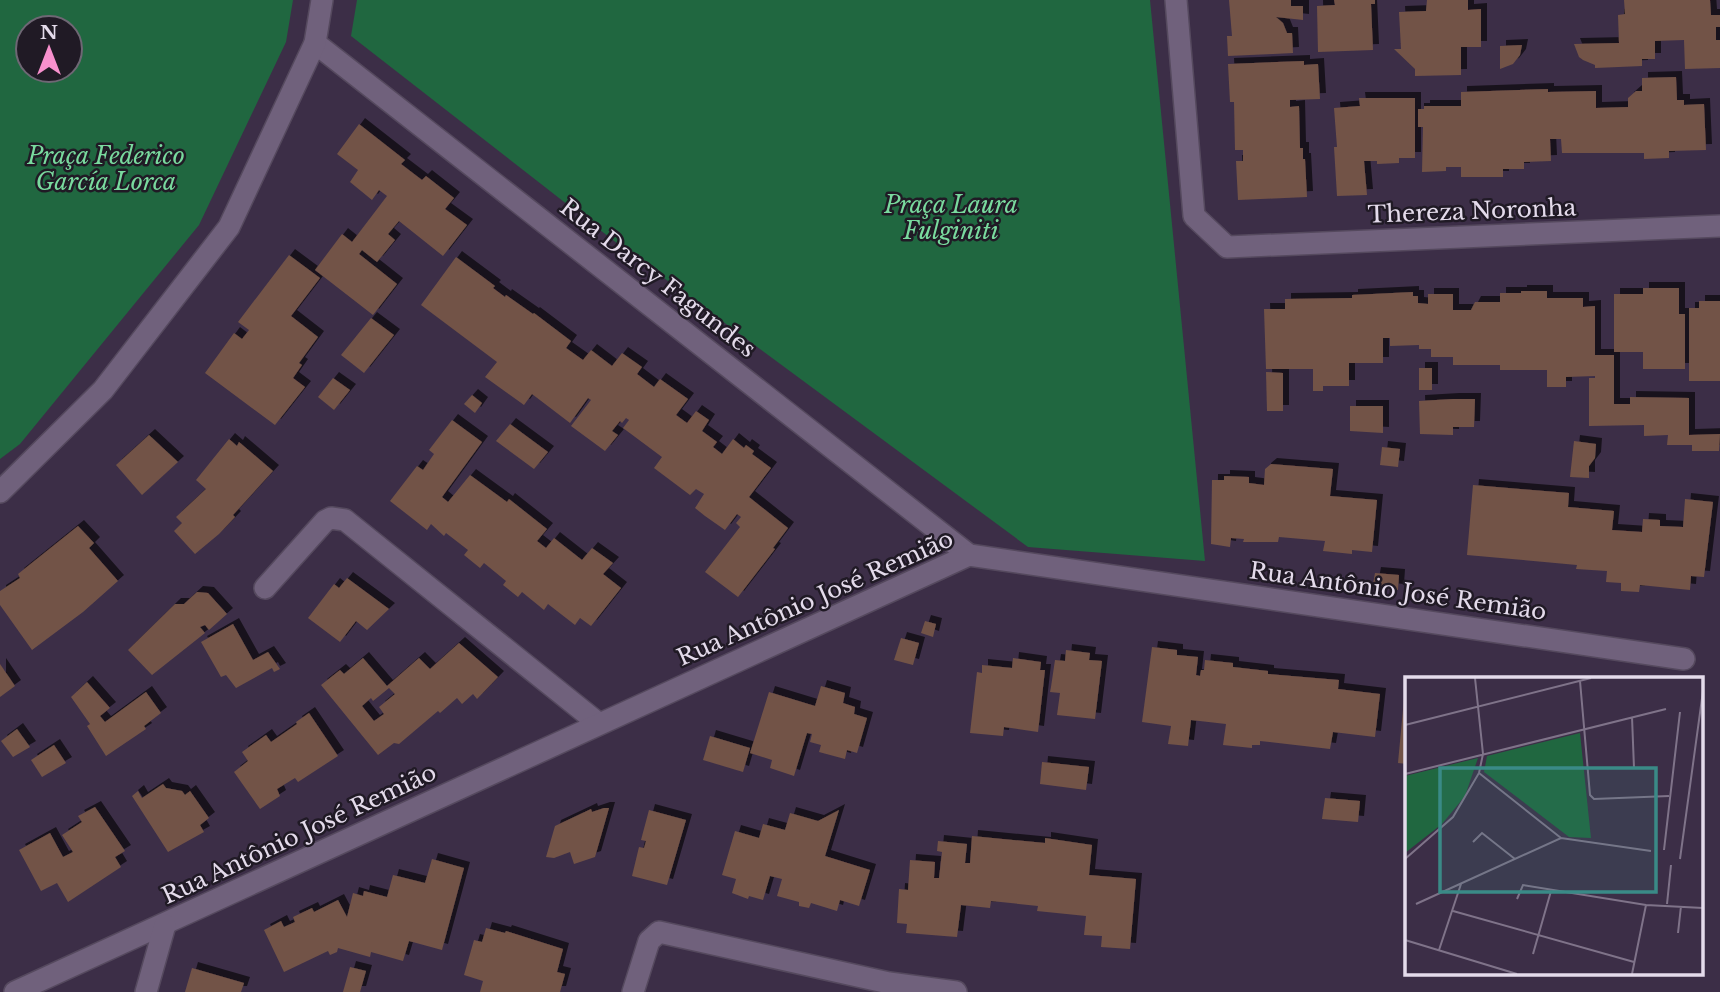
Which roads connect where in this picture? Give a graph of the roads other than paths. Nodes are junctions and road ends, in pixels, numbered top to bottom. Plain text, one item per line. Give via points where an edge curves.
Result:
1 (322, 0) edge
2 (1176, 0) edge
3 (315, 43) junction
4 (1720, 226) edge
5 (0, 492) edge
6 (969, 555) junction
7 (265, 587) dead end
8 (1684, 659) dead end
9 (598, 723) junction
10 (165, 925) junction
11 (888, 988) edge
12 (15, 992) edge
13 (146, 992) edge
14 (633, 992) edge
15 (956, 992) edge

1 - 3 street
2 - 4 street, Thereza Noronha via 1194,216 1227,247
3 - 5 street via 229,227 103,390
3 - 6 street, Rua Darcy Fagundes
6 - 8 street, Rua Antônio José Remião
6 - 9 street, Rua Antônio José Remião
7 - 9 street via 325,521 338,517
9 - 10 street, Rua Antônio José Remião
10 - 12 street
10 - 13 street, Rua Antônio José Remião
11 - 14 street via 660,932 649,941
11 - 15 street

